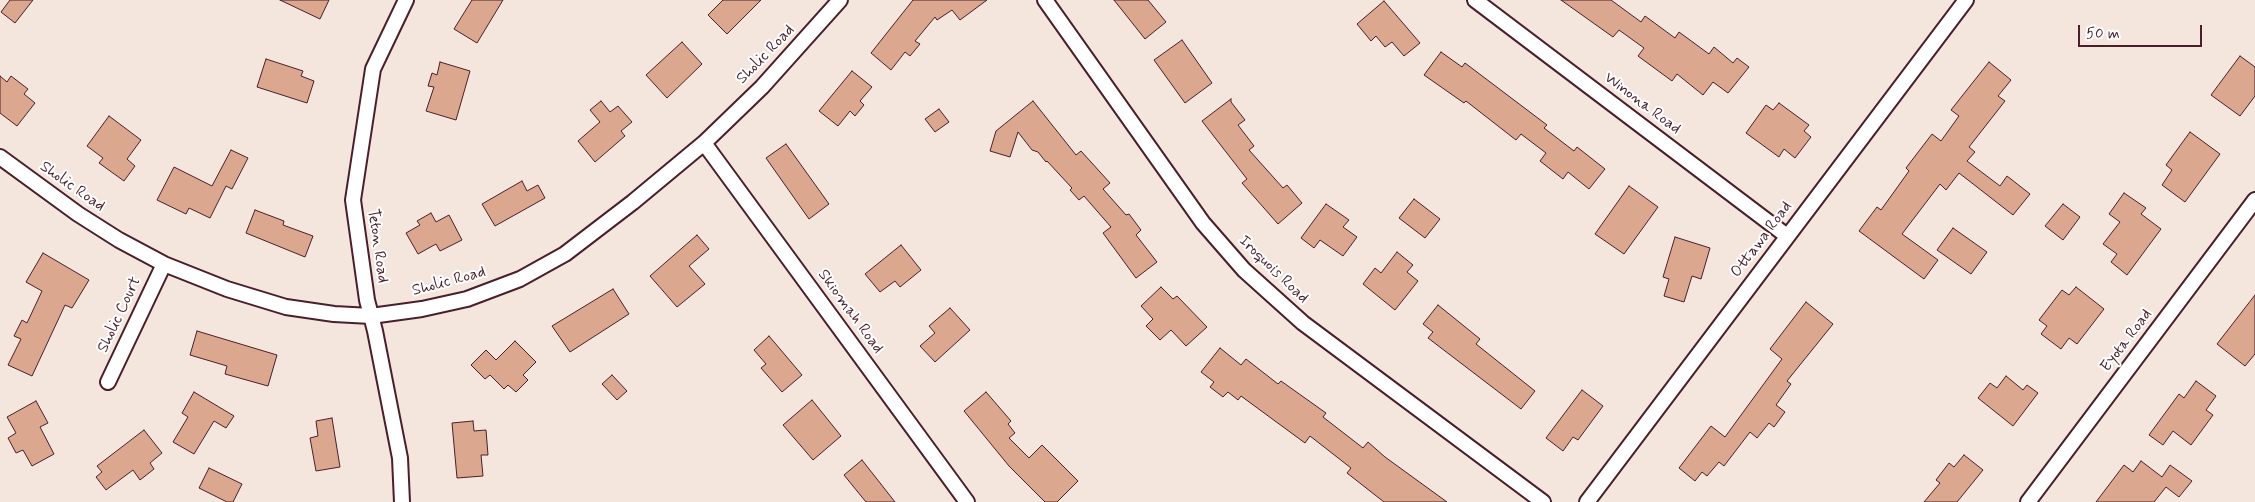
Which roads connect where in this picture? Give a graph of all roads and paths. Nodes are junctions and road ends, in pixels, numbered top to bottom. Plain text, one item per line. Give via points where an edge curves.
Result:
1 (406, 0) edge
2 (840, 0) edge
3 (1045, 0) edge
4 (1475, 0) edge
5 (1966, 0) edge
6 (704, 143) junction
7 (0, 157) edge
8 (2255, 200) edge
9 (1787, 236) junction
10 (164, 264) junction
11 (370, 316) junction
12 (108, 382) dead end
13 (402, 502) edge
14 (967, 502) edge
15 (1543, 502) edge
16 (1587, 502) edge
17 (2028, 502) edge

1 - 11 street, Teton Road via 373,68 353,200
2 - 6 street, Sholic Road via 762,86
3 - 15 street, Iroquois Road via 1203,223 1244,270 1304,323
4 - 9 street, Winona Road
5 - 9 street, Ottawa Road
6 - 11 street, Sholic Road via 565,254 520,279 468,299
6 - 14 street, Skiomah Road
7 - 10 street, Sholic Road via 78,214
8 - 17 street, Eyota Road
9 - 16 street, Ottawa Road
10 - 11 street, Sholic Road via 227,289 286,306
10 - 12 street, Sholic Court
11 - 13 street, Teton Road via 400,458

